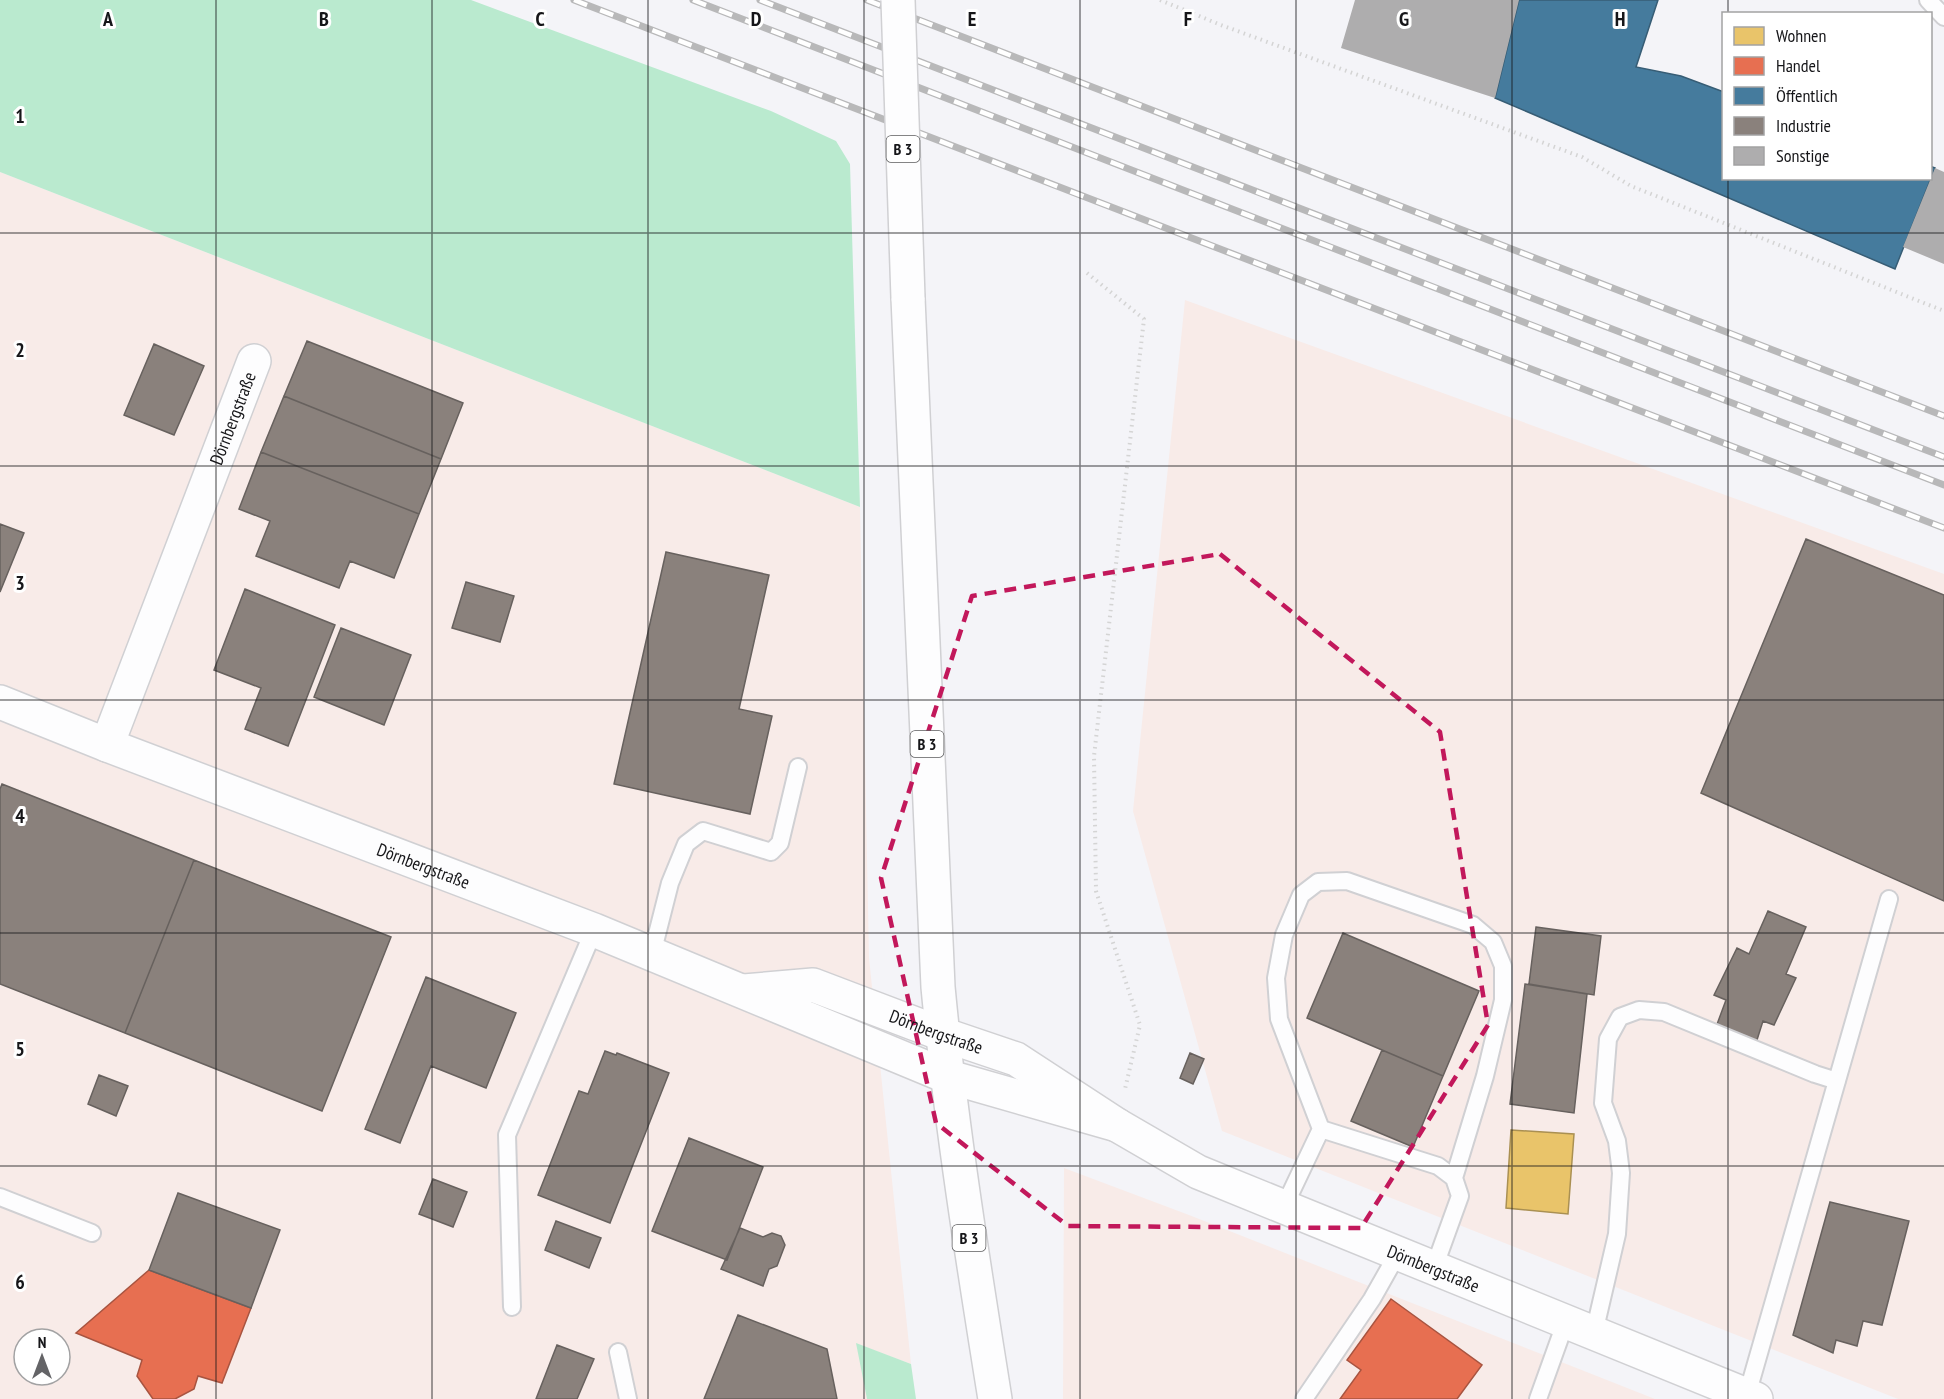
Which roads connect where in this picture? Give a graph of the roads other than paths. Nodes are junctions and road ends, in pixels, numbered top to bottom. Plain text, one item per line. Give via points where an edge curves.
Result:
1 (898, 0) edge
2 (1928, 0) edge
3 (1944, 17) edge
4 (254, 361) dead end
5 (0, 702) edge
6 (107, 745) junction
7 (798, 766) dead end
8 (1889, 899) dead end
9 (594, 930) junction
10 (652, 954) junction
11 (739, 991) junction
12 (942, 1035) junction
13 (946, 1077) junction
14 (1837, 1081) junction
15 (1117, 1125) junction
16 (1321, 1129) junction
17 (1454, 1178) junction
18 (0, 1197) edge
19 (1284, 1207) junction
20 (92, 1233) dead end
21 (1398, 1253) junction
22 (1434, 1268) junction
23 (512, 1307) dead end
24 (1580, 1327) junction
25 (618, 1352) dead end
26 (1752, 1397) edge
27 (628, 1399) edge
28 (995, 1399) edge
29 (1304, 1399) edge
30 (1538, 1399) edge

1 - 12 street, B 3, bridge via 934,929
2 - 3 lane
4 - 6 street, Dörnbergstraße
5 - 6 street, Dörnbergstraße
6 - 9 street, Dörnbergstraße
7 - 10 lane via 780,843 771,852 703,831 686,844 670,883
8 - 14 lane
9 - 10 street, Dörnbergstraße
9 - 23 lane via 507,1135
10 - 11 street, Dörnbergstraße
11 - 12 street, Dörnbergstraße via 813,985
11 - 13 street, Dörnbergstraße
12 - 13 street, B 3
12 - 15 street, Dörnbergstraße via 1016,1059
13 - 15 street, Dörnbergstraße
13 - 28 street, B 3
14 - 24 lane via 1664,1012 1639,1010 1620,1017 1608,1039 1603,1103 1617,1141 1622,1173 1617,1234
14 - 26 lane
15 - 19 street, Dörnbergstraße via 1198,1172
16 - 17 lane via 1438,1166
16 - 17 lane via 1279,1019 1275,978 1284,934 1301,895 1318,882 1347,881 1473,925 1493,942 1503,966 1501,1011
16 - 19 lane
17 - 22 lane via 1460,1196
18 - 20 lane
19 - 21 street, Dörnbergstraße
21 - 22 street, Dörnbergstraße
21 - 29 lane via 1372,1299
22 - 24 street, Dörnbergstraße
24 - 26 street, Dörnbergstraße
24 - 30 lane
25 - 27 lane

